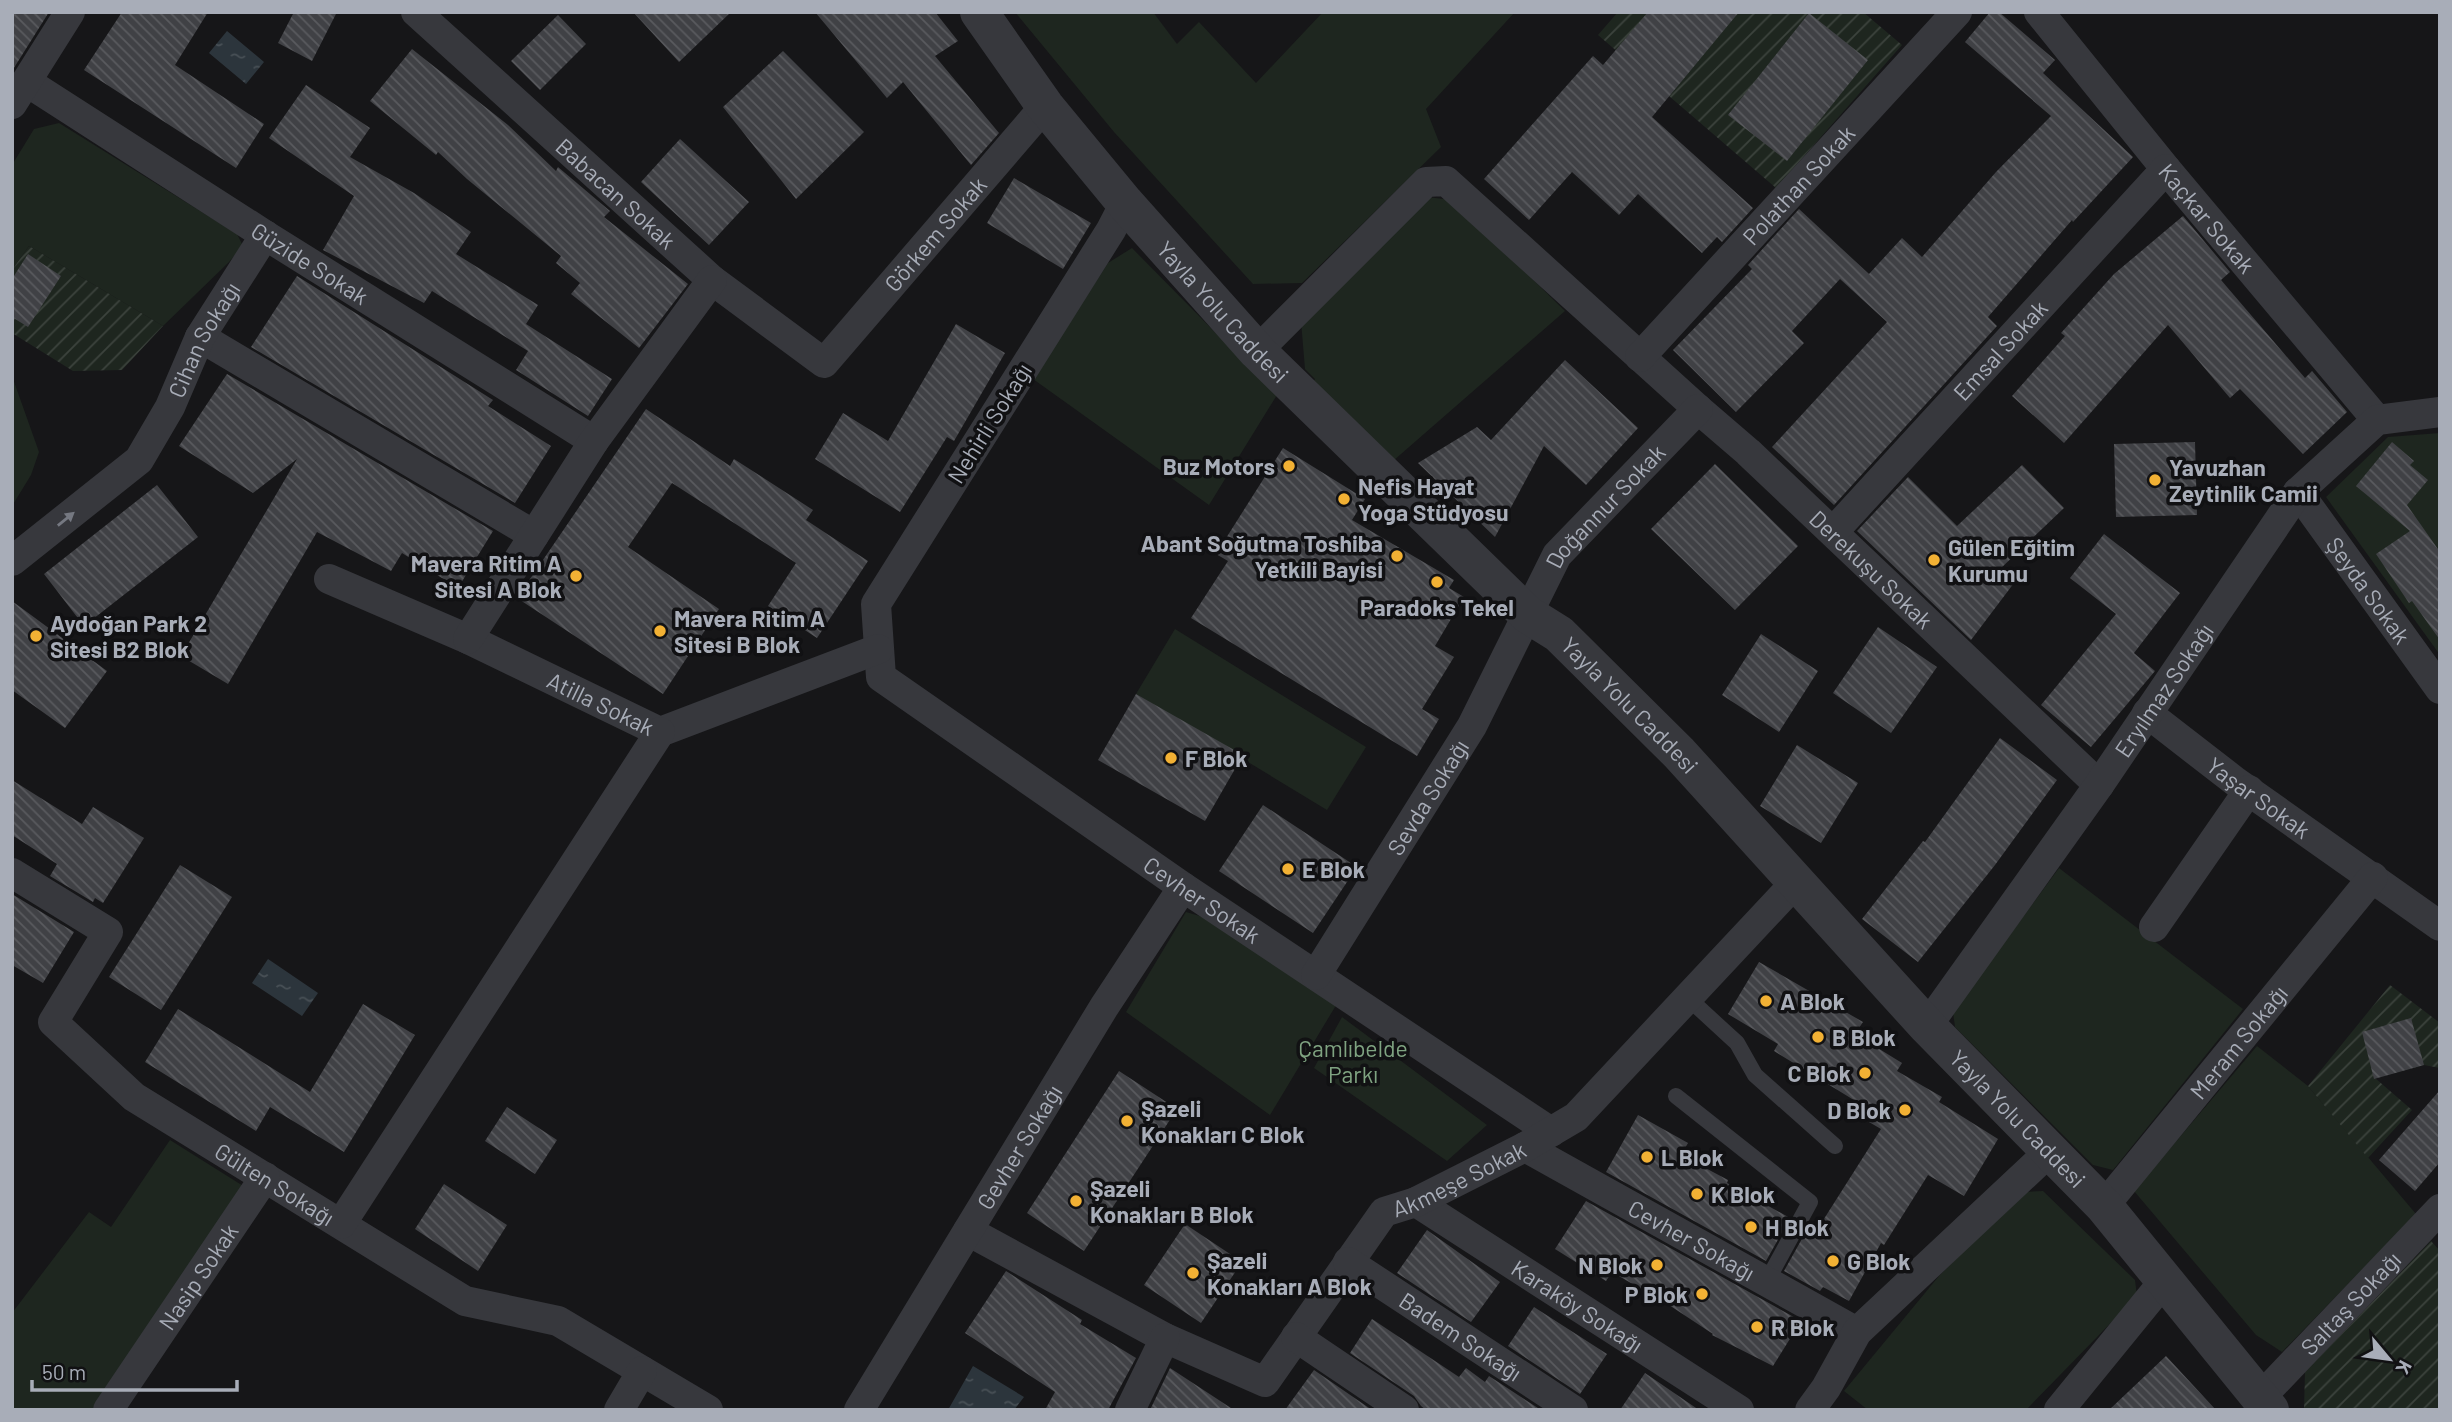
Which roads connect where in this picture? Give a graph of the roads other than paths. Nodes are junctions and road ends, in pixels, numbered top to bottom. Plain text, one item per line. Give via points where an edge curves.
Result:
1 (70, 12) edge
2 (416, 12) edge
3 (979, 12) edge
4 (1957, 12) edge
5 (2039, 12) edge
6 (20, 93) edge
7 (1045, 106) junction
8 (2166, 169) junction
9 (1125, 203) junction
10 (265, 235) junction
11 (712, 280) junction
12 (200, 337) junction
13 (1257, 351) junction
14 (1640, 357) junction
15 (824, 363) joint
16 (1698, 410) junction
17 (2440, 412) edge
18 (2377, 420) junction
19 (594, 441) junction
20 (2298, 492) junction
21 (1833, 532) junction
22 (534, 535) junction
23 (12, 561) edge
24 (329, 579) dead end
25 (1527, 614) junction
26 (468, 639) junction
27 (878, 649) junction
28 (2440, 689) edge
29 (2147, 713) junction
30 (660, 732) junction
31 (2099, 785) junction
32 (2249, 790) junction
33 (12, 873) edge
34 (2373, 877) junction
35 (1796, 882) junction
36 (1183, 887) junction
37 (2440, 926) edge
38 (2154, 927) dead end
39 (1316, 975) junction
40 (1688, 998) junction
41 (1927, 1026) junction
42 (1676, 1096) dead end
43 (1551, 1132) junction
44 (1835, 1146) dead end
45 (1525, 1147) junction
46 (2051, 1150) junction
47 (265, 1177) junction
48 (1416, 1202) junction
49 (2104, 1206) junction
50 (2440, 1209) edge
51 (341, 1224) junction
52 (968, 1231) junction
53 (1348, 1262) junction
54 (2165, 1280) junction
55 (1767, 1282) junction
56 (1857, 1332) junction
57 (1296, 1337) junction
58 (1165, 1338) junction
59 (642, 1371) junction
60 (2265, 1404) edge
61 (108, 1410) edge
62 (619, 1410) edge
63 (708, 1410) edge
64 (859, 1410) edge
65 (1130, 1410) edge
66 (1405, 1410) edge
67 (1573, 1410) edge
68 (1739, 1410) edge
69 (1810, 1410) edge
70 (2059, 1410) edge

1 - 6 street
2 - 11 street, Babacan Sokak
3 - 7 street, Yayla Yolu Caddesi
4 - 14 street, Polathan Sokak
5 - 8 street, Kaçkar Sokak
6 - 10 street, Güzide Sokak
7 - 9 street, Yayla Yolu Caddesi
7 - 15 street, Görkem Sokak
8 - 18 street, Kaçkar Sokak
8 - 21 street, Emsal Sokak
9 - 13 street, Yayla Yolu Caddesi
9 - 27 street, Nehirli Sokağı via 876,604
10 - 12 street, Cihan Sokağı
10 - 19 street, Güzide Sokak
11 - 15 street, Babacan Sokak
11 - 19 street
12 - 22 street
23 -> 12 street, Cihan Sokağı via 139,460 170,407
13 - 14 street, Derekuşu Sokak via 1426,182 1446,181
13 - 25 street, Yayla Yolu Caddesi
14 - 16 street, Derekuşu Sokak
16 - 21 street, Derekuşu Sokak
16 - 25 street, Doğannur Sokak via 1557,555
17 - 18 street
18 - 20 street, Eryılmaz Sokağı
19 - 22 street
20 - 28 street, Şeyda Sokak
20 - 29 street, Eryılmaz Sokağı
21 - 31 street, Derekuşu Sokak
22 - 26 street
24 - 26 street, Atilla Sokak
25 - 35 street, Yayla Yolu Caddesi via 1569,643 1679,753
25 - 39 street, Sevda Sokağı via 1472,726
26 - 30 street, Atilla Sokak
27 - 30 street, Atilla Sokak
27 - 36 street, Cevher Sokak via 881,677
29 - 31 street, Eryılmaz Sokağı
29 - 32 street, Yaşar Sokak
30 - 51 street
31 - 41 street, Eryılmaz Sokağı
32 - 34 street, Yaşar Sokak
32 - 38 street
33 - 47 street, Gülten Sokağı via 108,932 53,1022 134,1097
34 - 37 street, Yaşar Sokak
34 - 49 street, Meram Sokağı
35 - 40 street, Akmeşe Sokak
35 - 41 street, Yayla Yolu Caddesi
36 - 39 street, Cevher Sokak
36 - 52 street, Gevher Sokağı
39 - 43 street, Cevher Sokak
40 - 43 street, Akmeşe Sokak via 1576,1117
40 - 44 lane via 1737,1043 1755,1075
41 - 46 street, Yayla Yolu Caddesi
42 - 55 lane via 1810,1202
43 - 45 street, Akmeşe Sokak
45 - 48 street, Akmeşe Sokak
45 - 55 street, Cevher Sokağı
46 - 49 street, Yayla Yolu Caddesi
46 - 56 street
47 - 51 street, Gülten Sokağı
47 - 61 street, Nasip Sokak
48 - 53 street, Akmeşe Sokak via 1384,1212
48 - 68 street, Karaköy Sokağı
49 - 54 street, Yayla Yolu Caddesi
50 - 60 street, Saltaş Sokağı
51 - 59 street, Gülten Sokağı via 465,1300 558,1321
52 - 58 street, Akmeşe Sokak
52 - 64 street, Gevher Sokağı
53 - 57 street, Akmeşe Sokak
53 - 67 street, Badem Sokağı
54 - 60 street, Yayla Yolu Caddesi
54 - 70 street
55 - 56 street, Cevher Sokağı
56 - 69 street
57 - 58 street, Akmeşe Sokak via 1265,1382
57 - 66 street
58 - 65 street
59 - 62 street
59 - 63 street, Gülten Sokağı

